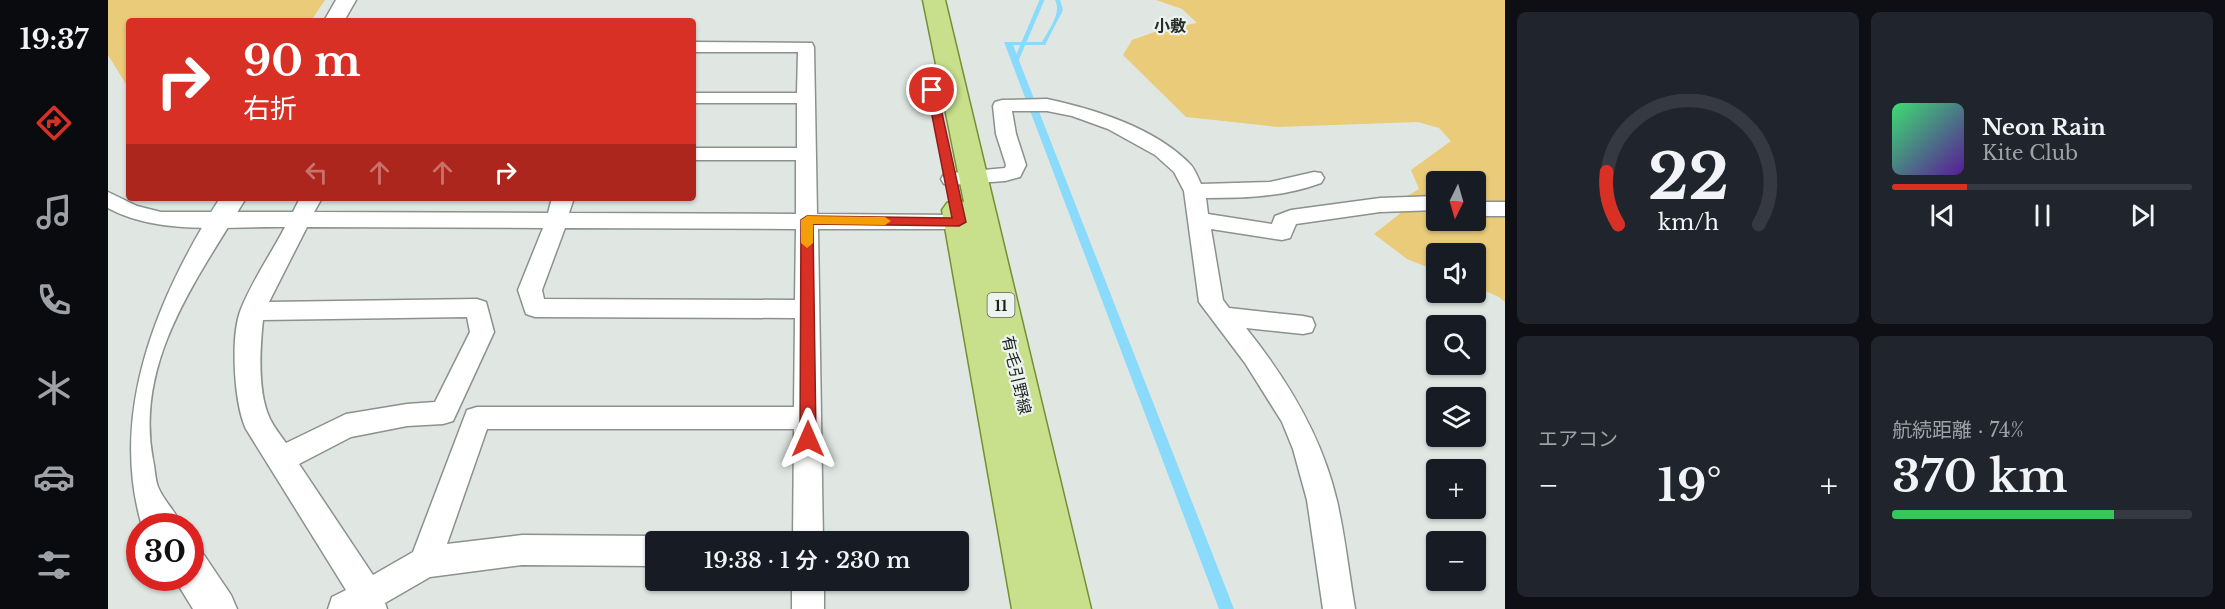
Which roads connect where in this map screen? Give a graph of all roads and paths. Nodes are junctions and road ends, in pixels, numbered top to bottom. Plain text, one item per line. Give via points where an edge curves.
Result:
1 (346, 0) edge
2 (913, 0) edge
3 (934, 0) edge
4 (336, 18) edge
5 (696, 47) edge
6 (696, 98) edge
7 (806, 98) junction
8 (696, 154) edge
9 (807, 154) junction
10 (1314, 178) dead end
11 (962, 179) junction
12 (1194, 191) junction
13 (108, 199) edge
14 (1426, 203) edge
15 (227, 208) edge
16 (306, 208) edge
17 (1486, 208) edge
18 (560, 209) edge
19 (1505, 209) edge
20 (807, 220) junction
21 (1197, 220) junction
22 (959, 222) junction
23 (807, 309) junction
24 (252, 311) junction
25 (1222, 316) junction
26 (1303, 325) dead end
27 (808, 418) junction
28 (279, 460) junction
29 (155, 513) edge
30 (808, 531) edge
31 (645, 551) edge
32 (425, 562) junction
33 (204, 590) edge
34 (808, 591) edge
35 (361, 604) edge
36 (217, 609) edge
37 (808, 609) edge
38 (1034, 609) edge
39 (1069, 609) edge
40 (1339, 609) edge

1 - 4 street
2 - 11 main road, 有毛引野線 / 11
3 - 11 main road, 有毛引野線 / 11
5 - 7 street via 806,47
6 - 7 street
7 - 9 street
8 - 9 street
9 - 20 street
10 - 12 street via 1301,184 1244,191
11 - 12 street via 1005,175 1016,165 1002,106 1047,105 1114,125 1162,151 1183,169
11 - 22 main road, 有毛引野線 / 11
11 - 39 main road, 有毛引野線 / 11
12 - 21 street
13 - 15 street via 130,211 161,219
14 - 21 street via 1380,205 1291,217 1282,221 1282,233
15 - 16 street
15 - 29 street via 169,297 142,350 132,392 130,437 141,489
16 - 18 street
16 - 24 street
17 - 19 street
18 - 20 street
18 - 23 street via 530,290 535,308
20 - 22 street
20 - 23 street
21 - 25 street via 1211,302
22 - 38 main road, 有毛引野線 / 11
23 - 27 street
24 - 28 street via 247,349 249,386 256,421
24 - 28 street via 477,308 482,332 443,413 346,426
25 - 26 street
25 - 40 street via 1254,356 1293,417 1307,449 1322,500
27 - 30 street
27 - 32 street via 477,418
28 - 35 street
31 - 32 street via 522,550
32 - 35 street
33 - 36 street
34 - 37 street

